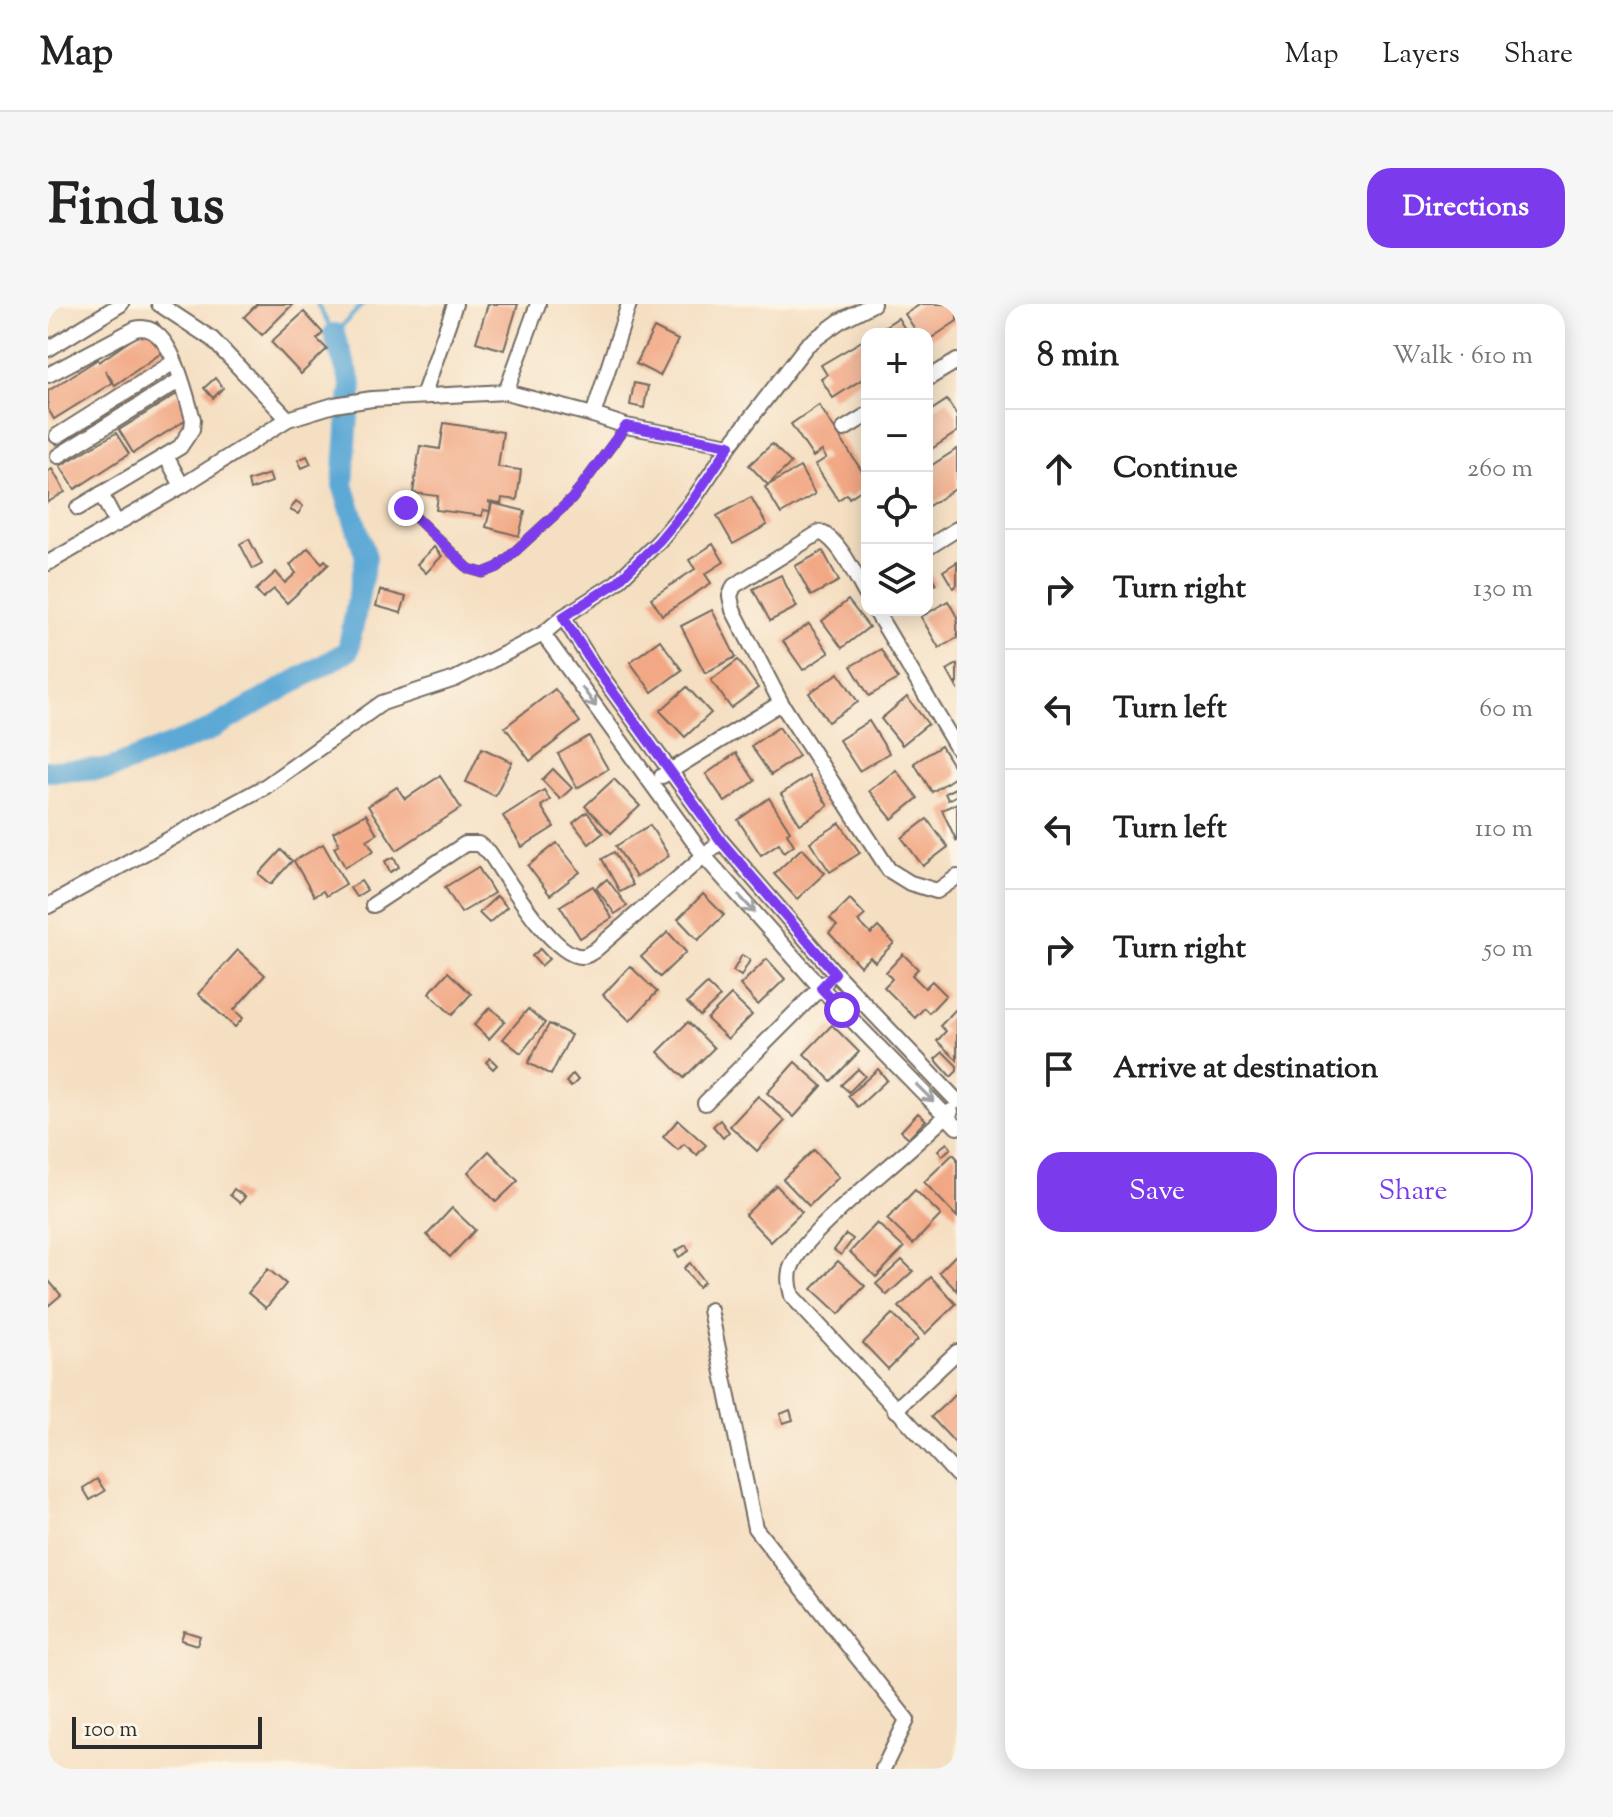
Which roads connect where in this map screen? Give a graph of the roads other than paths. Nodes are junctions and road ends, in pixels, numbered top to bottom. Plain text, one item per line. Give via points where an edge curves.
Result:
1 (121, 304) edge
2 (159, 304) edge
3 (455, 304) edge
4 (538, 304) edge
5 (629, 304) edge
6 (873, 304) edge
7 (103, 315) junction
8 (117, 339) junction
9 (48, 349) edge
10 (957, 361) edge
11 (174, 362) junction
12 (50, 369) edge
13 (933, 375) edge
14 (180, 380) junction
15 (506, 392) junction
16 (423, 396) junction
17 (109, 403) junction
18 (593, 415) junction
19 (117, 419) junction
20 (288, 419) junction
21 (861, 419) edge
22 (626, 426) junction
23 (844, 429) dead end
24 (57, 436) dead end
25 (730, 445) junction
26 (58, 456) dead end
27 (166, 456) junction
28 (182, 486) junction
29 (101, 494) junction
30 (78, 508) dead end
31 (406, 508) dead end
32 (117, 524) junction
33 (957, 529) edge
34 (933, 544) edge
35 (48, 563) edge
36 (861, 586) edge
37 (879, 616) edge
38 (563, 617) junction
39 (543, 634) junction
40 (781, 703) junction
41 (957, 748) edge
42 (670, 772) junction
43 (652, 783) junction
44 (721, 841) junction
45 (704, 856) junction
46 (957, 877) edge
47 (373, 905) dead end
48 (48, 906) edge
49 (835, 973) junction
50 (821, 988) junction
51 (705, 1103) dead end
52 (953, 1107) edge
53 (957, 1127) edge
54 (710, 1310) dead end
55 (957, 1352) edge
56 (895, 1410) junction
57 (957, 1475) edge
58 (883, 1769) edge

1 - 7 street
2 - 20 street via 212,339
3 - 16 street
4 - 15 street
5 - 18 street
6 - 25 street via 807,345
7 - 8 street
7 - 9 street
8 - 11 street via 150,328
8 - 12 street
10 - 13 street
11 - 14 street
11 - 17 street
14 - 19 street
14 - 27 street via 192,429
15 - 16 street
15 - 18 street
16 - 20 street via 334,405
17 - 19 street
17 - 24 street
18 - 22 street
19 - 26 street
20 - 28 street
21 - 23 street
22 - 25 street
22 - 31 lane via 572,499 498,567 483,573 469,569
25 - 38 street via 659,541 616,583
27 - 28 street
27 - 29 street
28 - 32 street
29 - 30 street
29 - 32 street
32 - 35 street
33 - 34 street
36 - 40 street via 836,543 820,532 734,586 733,610
37 - 41 street
38 - 39 street
38 - 42 street
39 -> 43 street
39 - 48 street via 455,679 382,703 266,786
40 - 42 street
40 - 46 street via 889,870 937,891
42 - 43 street
42 - 44 street
43 - 45 street
44 - 45 street
44 - 49 street
45 - 47 street via 582,957 560,948 545,933 478,844 465,844
45 -> 50 street
49 - 50 street
49 - 52 street
50 - 51 street
50 -> 52 street
52 - 53 street
52 - 56 street via 834,1216 790,1270 792,1296
54 - 58 street via 755,1528 907,1720
55 - 56 street
56 - 57 street

